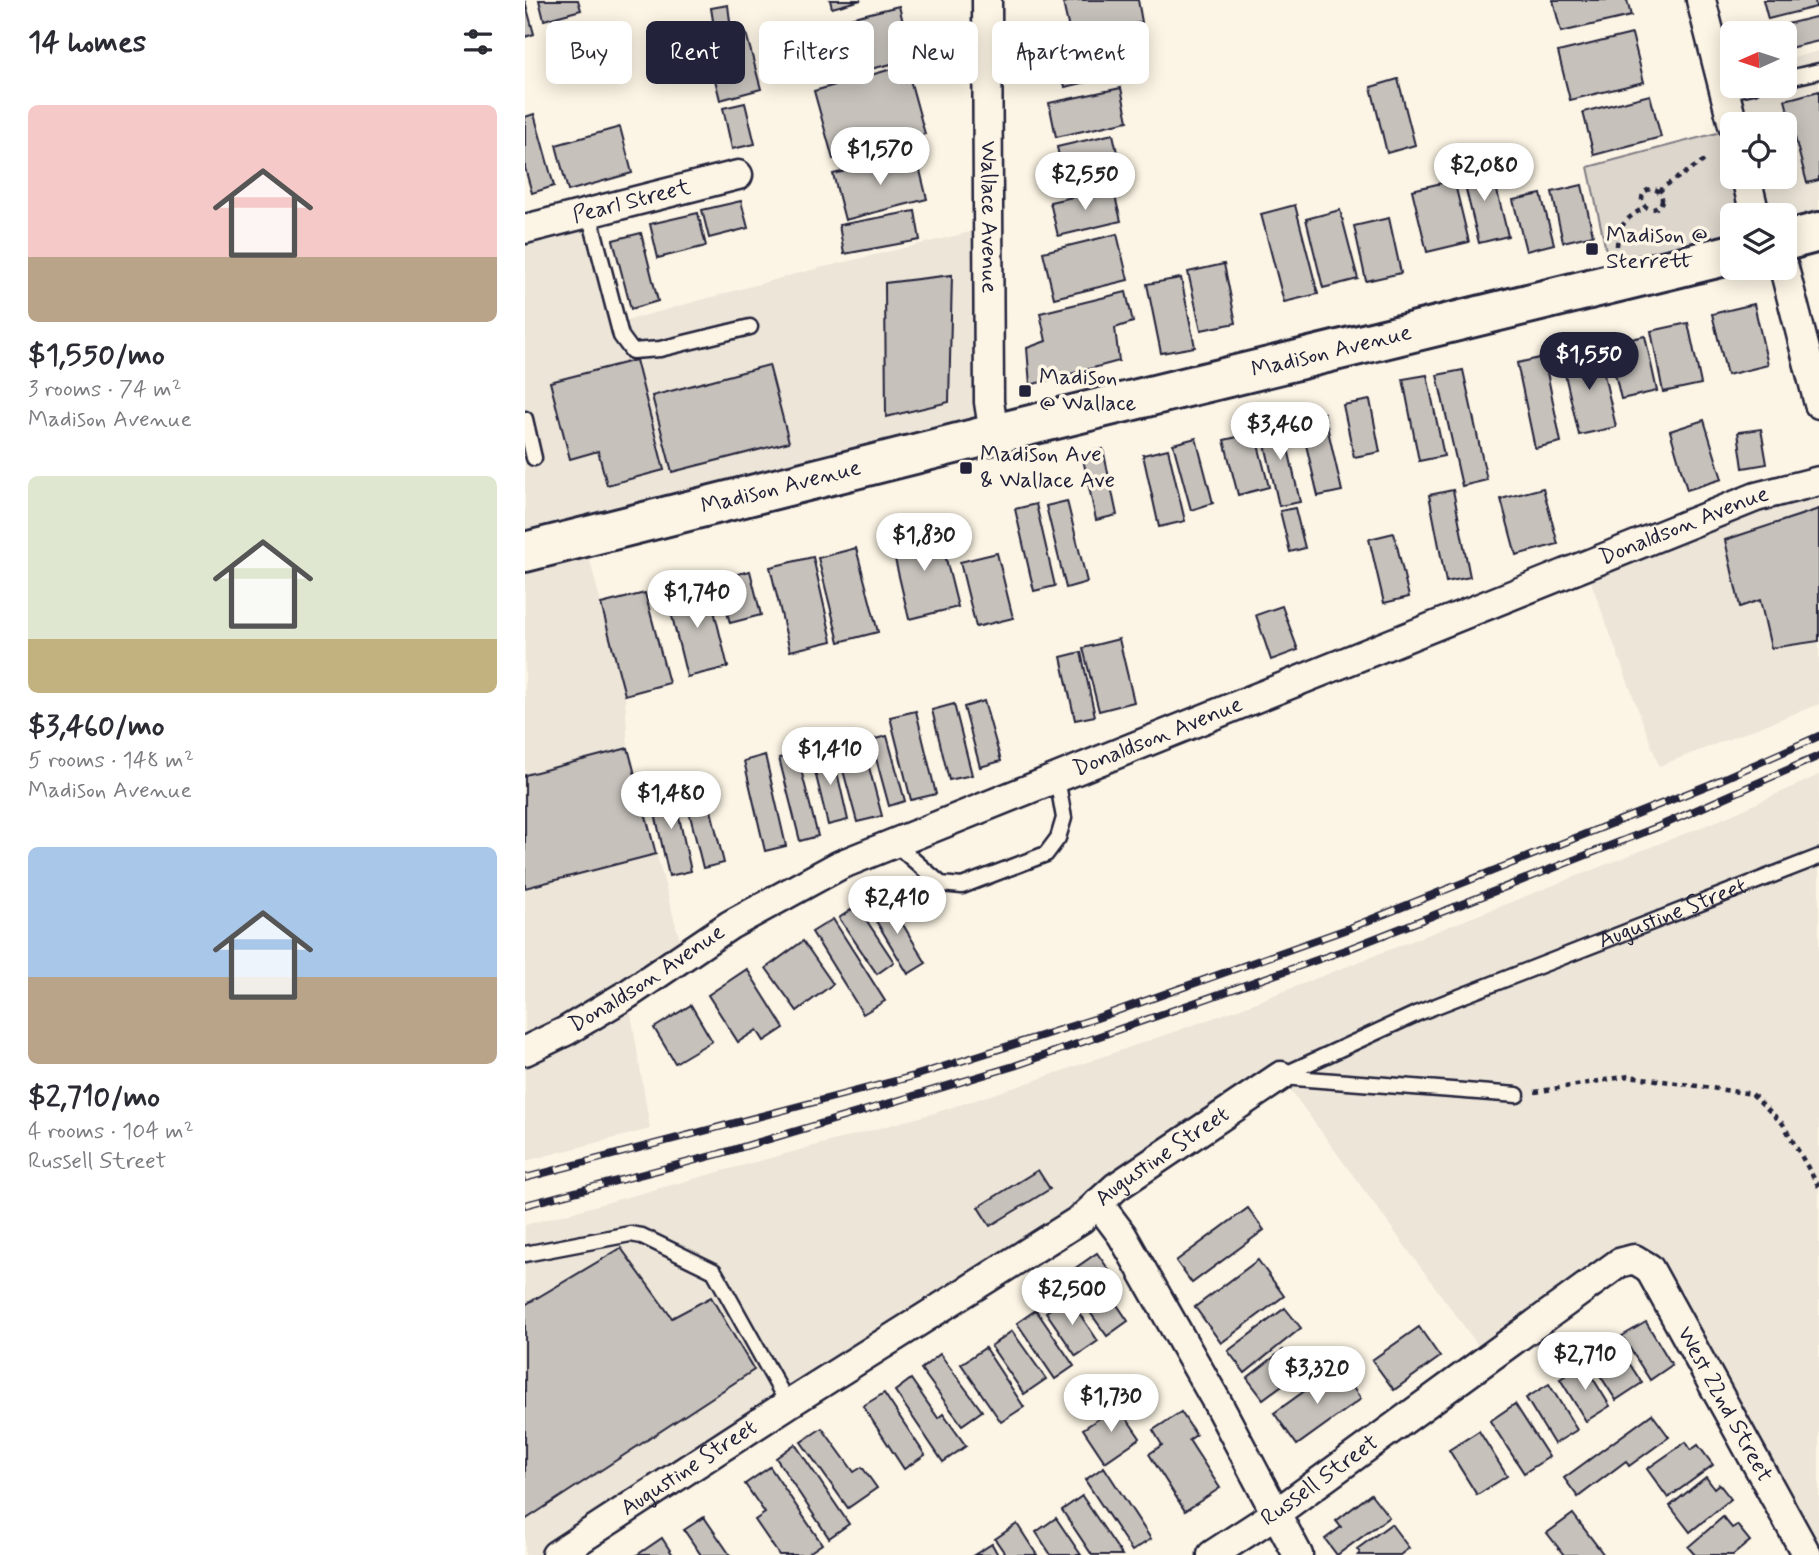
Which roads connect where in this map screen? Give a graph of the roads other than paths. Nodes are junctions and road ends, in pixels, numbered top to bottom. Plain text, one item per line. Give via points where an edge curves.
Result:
1 (987, 0) edge
2 (1701, 0) edge
3 (1819, 71) edge
4 (1720, 76) edge
5 (1797, 76) edge
6 (738, 175) dead end
7 (589, 213) junction
8 (525, 229) edge
9 (1819, 232) edge
10 (1797, 238) edge
11 (1720, 257) edge
12 (1787, 280) edge
13 (750, 327) dead end
14 (1819, 404) edge
15 (525, 419) edge
16 (994, 434) junction
17 (534, 458) dead end
18 (1819, 481) edge
19 (525, 552) edge
20 (1057, 778) junction
21 (894, 843) junction
22 (1819, 857) edge
23 (525, 1051) edge
24 (1281, 1076) junction
25 (1517, 1095) road end
26 (1098, 1203) junction
27 (525, 1254) edge
28 (1634, 1259) joint
29 (788, 1404) junction
30 (1275, 1514) junction
31 (557, 1555) edge
32 (1212, 1555) edge
33 (1298, 1555) edge
34 (1807, 1555) edge

1 - 16 street, Wallace Avenue via 989,402
2 - 4 street
3 - 5 lane
6 - 7 street, Pearl Street
7 - 8 street, Pearl Street
7 - 13 lane via 621,336 632,351 660,349
9 - 10 main road
11 - 16 main road, Madison Avenue
12 - 14 street
15 - 17 lane
16 - 19 main road, Madison Avenue
18 - 20 street, Donaldson Avenue via 1756,497
20 - 21 street, Donaldson Avenue
20 - 21 lane via 1064,818 1058,838 1046,854 962,886 941,884
21 - 23 street, Donaldson Avenue via 840,865 730,925 628,994
22 - 24 lane, Augustine Street via 1418,1013
24 - 25 lane
24 - 26 street, Augustine Street
26 - 29 street, Augustine Street via 1069,1227
26 - 30 street via 1136,1259
27 - 29 lane via 630,1234 714,1270
28 - 30 street, Russell Street via 1619,1263
28 - 34 street, West 22nd Street via 1649,1268
29 - 31 street, Augustine Street
30 - 32 street, Russell Street
30 - 33 street

